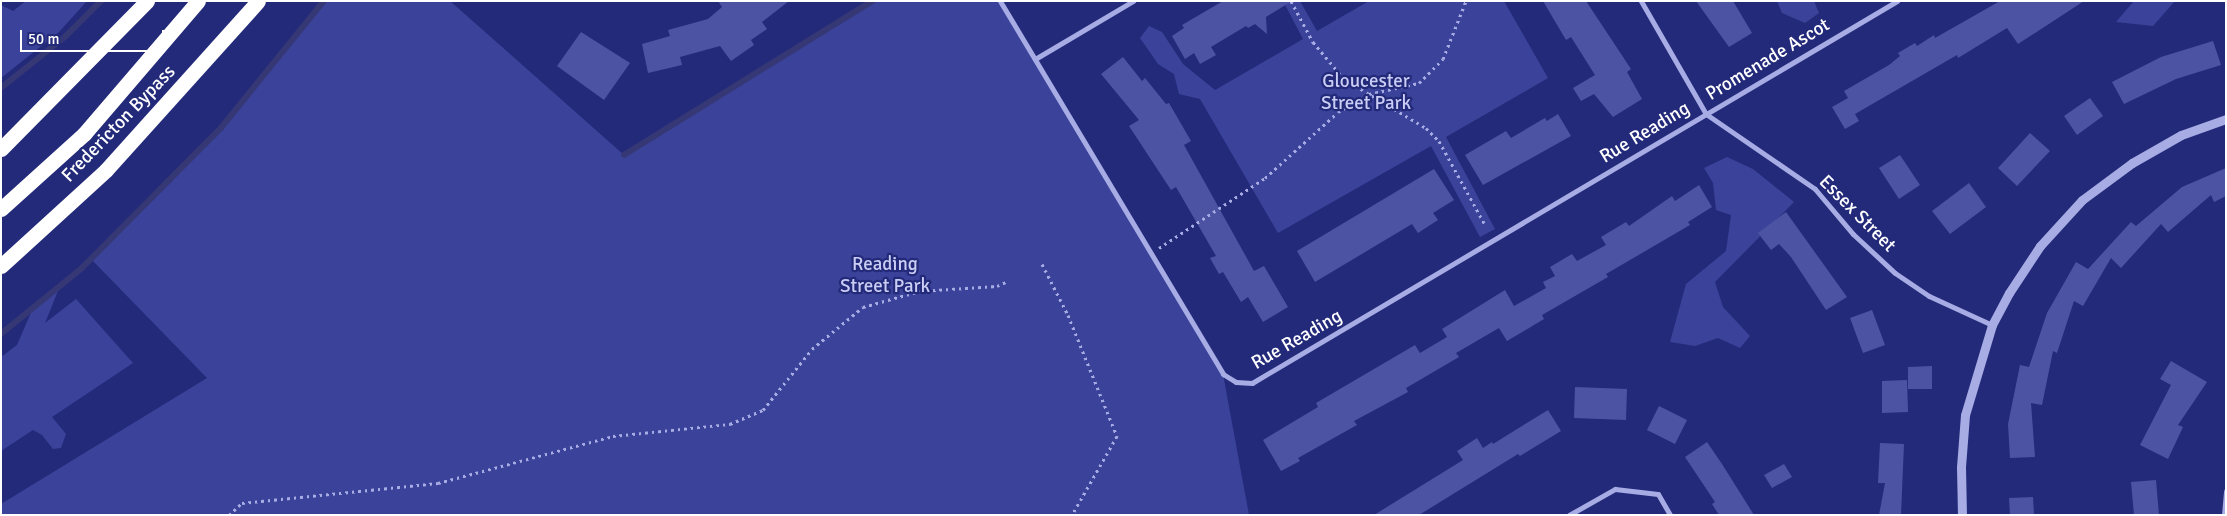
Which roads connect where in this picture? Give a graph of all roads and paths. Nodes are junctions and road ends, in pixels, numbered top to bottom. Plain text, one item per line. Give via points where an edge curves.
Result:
1 (147, 1) edge
2 (198, 1) edge
3 (258, 1) edge
4 (1000, 1) edge
5 (1133, 1) edge
6 (1292, 1) edge
7 (1466, 1) edge
8 (1640, 1) edge
9 (1897, 1) edge
10 (1035, 59) junction
11 (1369, 94) junction
12 (1706, 114) junction
13 (2226, 119) edge
14 (1, 149) edge
15 (1, 209) edge
16 (1484, 223) dead end
17 (1150, 254) junction
18 (1042, 264) dead end
19 (4, 265) edge
20 (1008, 281) dead end
21 (1992, 325) junction
22 (2226, 492) edge
23 (229, 515) edge
24 (1072, 515) edge
25 (1569, 515) edge
26 (1670, 515) edge
27 (1962, 515) edge
28 (2224, 515) edge

1 - 14 highway
2 - 15 highway, Fredericton Bypass via 84,134
3 - 19 highway, Fredericton Bypass via 106,170
4 - 10 street, Rue Reading
5 - 10 street
6 - 11 path via 1313,42 1344,79
7 - 11 path via 1443,59 1419,84
8 - 12 street
9 - 12 street, Promenade Ascot
10 - 17 street, Rue Reading
11 - 16 path via 1426,128 1439,141
11 - 17 path via 1338,112 1264,178
12 - 17 street, Rue Reading via 1252,383 1236,382 1223,374
12 - 21 street, Essex Street via 1815,190 1853,234 1895,272 1929,296
13 - 21 street via 2173,140 2132,163 2082,200 2040,246
18 - 24 path via 1068,315 1117,436
20 - 23 path via 997,286 913,292 863,307 812,350 763,410 730,424 613,436 438,483 242,503
21 - 27 street via 1965,415 1960,467
22 - 28 street
25 - 26 street via 1614,489 1658,494

